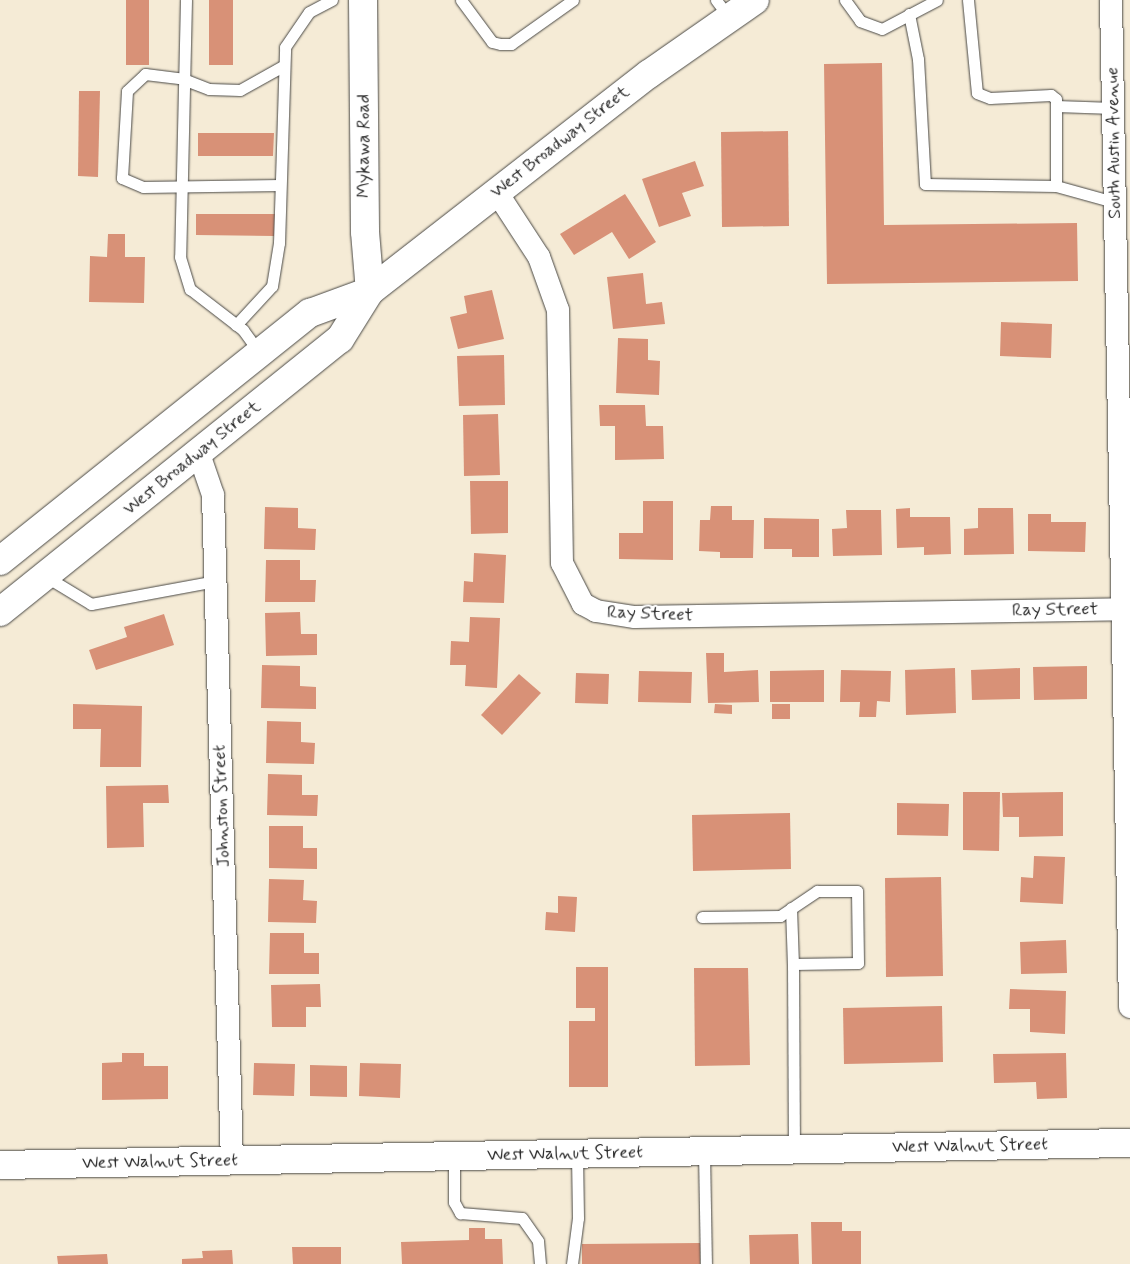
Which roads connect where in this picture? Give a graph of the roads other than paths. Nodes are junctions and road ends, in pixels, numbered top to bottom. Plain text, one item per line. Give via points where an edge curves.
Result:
1 (186, 0) edge
2 (332, 0) edge
3 (363, 0) edge
4 (461, 0) edge
5 (573, 0) edge
6 (755, 0) edge
7 (845, 0) edge
8 (937, 0) edge
9 (968, 0) edge
10 (1111, 0) edge
11 (722, 8) edge
12 (909, 14) junction
13 (283, 66) junction
14 (183, 79) junction
15 (1056, 106) junction
16 (1113, 108) junction
17 (280, 185) junction
18 (179, 186) junction
19 (1056, 186) junction
20 (496, 190) junction
21 (1114, 202) junction
22 (370, 291) junction
23 (236, 325) junction
24 (260, 353) junction
25 (1125, 434) edge
26 (199, 454) junction
27 (0, 561) edge
28 (45, 576) junction
29 (215, 581) junction
30 (1125, 609) junction
31 (0, 612) edge
32 (791, 908) junction
33 (702, 917) dead end
34 (793, 964) junction
35 (1130, 1007) edge
36 (1130, 1142) edge
37 (794, 1150) junction
38 (704, 1152) junction
39 (577, 1154) junction
40 (454, 1155) junction
41 (232, 1160) junction
42 (0, 1165) edge
43 (540, 1264) edge
44 (572, 1264) edge
45 (706, 1264) edge

1 - 14 lane
2 - 13 lane via 309,12 285,48
3 - 22 main road, Mykawa Road via 365,232
4 - 5 lane via 492,42 501,44 512,44
6 - 11 main road, West Broadway Street
7 - 12 lane via 860,21 882,29
8 - 12 lane
9 - 15 lane via 977,93 990,98 1051,95
10 - 16 street, South Austin Avenue
11 - 20 main road, West Broadway Street
12 - 19 lane via 918,59 925,184
13 - 14 lane via 240,90 209,89
13 - 17 lane
14 - 18 lane
14 - 18 lane via 145,74 126,91 122,178 143,188
15 - 16 lane
15 - 19 lane
16 - 21 street, South Austin Avenue
17 - 18 lane
17 - 23 lane via 279,243 272,286
18 - 23 lane via 180,256 190,290
19 - 21 lane
20 - 22 main road, West Broadway Street
20 - 30 street, Ray Street via 539,257 558,310 562,563 583,604 596,611 635,617
21 - 25 street, South Austin Avenue
22 - 24 main road, West Broadway Street via 310,312
22 - 26 main road, West Broadway Street via 340,339
23 - 24 lane
24 - 27 main road, West Broadway Street
25 - 30 street, South Austin Avenue
26 - 28 main road, West Broadway Street
26 - 29 street, Johnston Street via 213,495
28 - 29 lane via 91,604
28 - 31 main road, West Broadway Street
29 - 41 street, Johnston Street
30 - 35 street, South Austin Avenue
32 - 33 lane via 780,916
32 - 34 lane
32 - 34 lane via 817,891 857,891 858,963
34 - 37 lane
36 - 37 main road, West Walnut Street
37 - 38 main road, West Walnut Street
38 - 39 main road, West Walnut Street
38 - 45 lane
39 - 40 main road, West Walnut Street
39 - 44 lane via 578,1218
40 - 41 main road, West Walnut Street
40 - 43 lane via 454,1202 460,1213 522,1218 538,1241
41 - 42 main road, West Walnut Street

